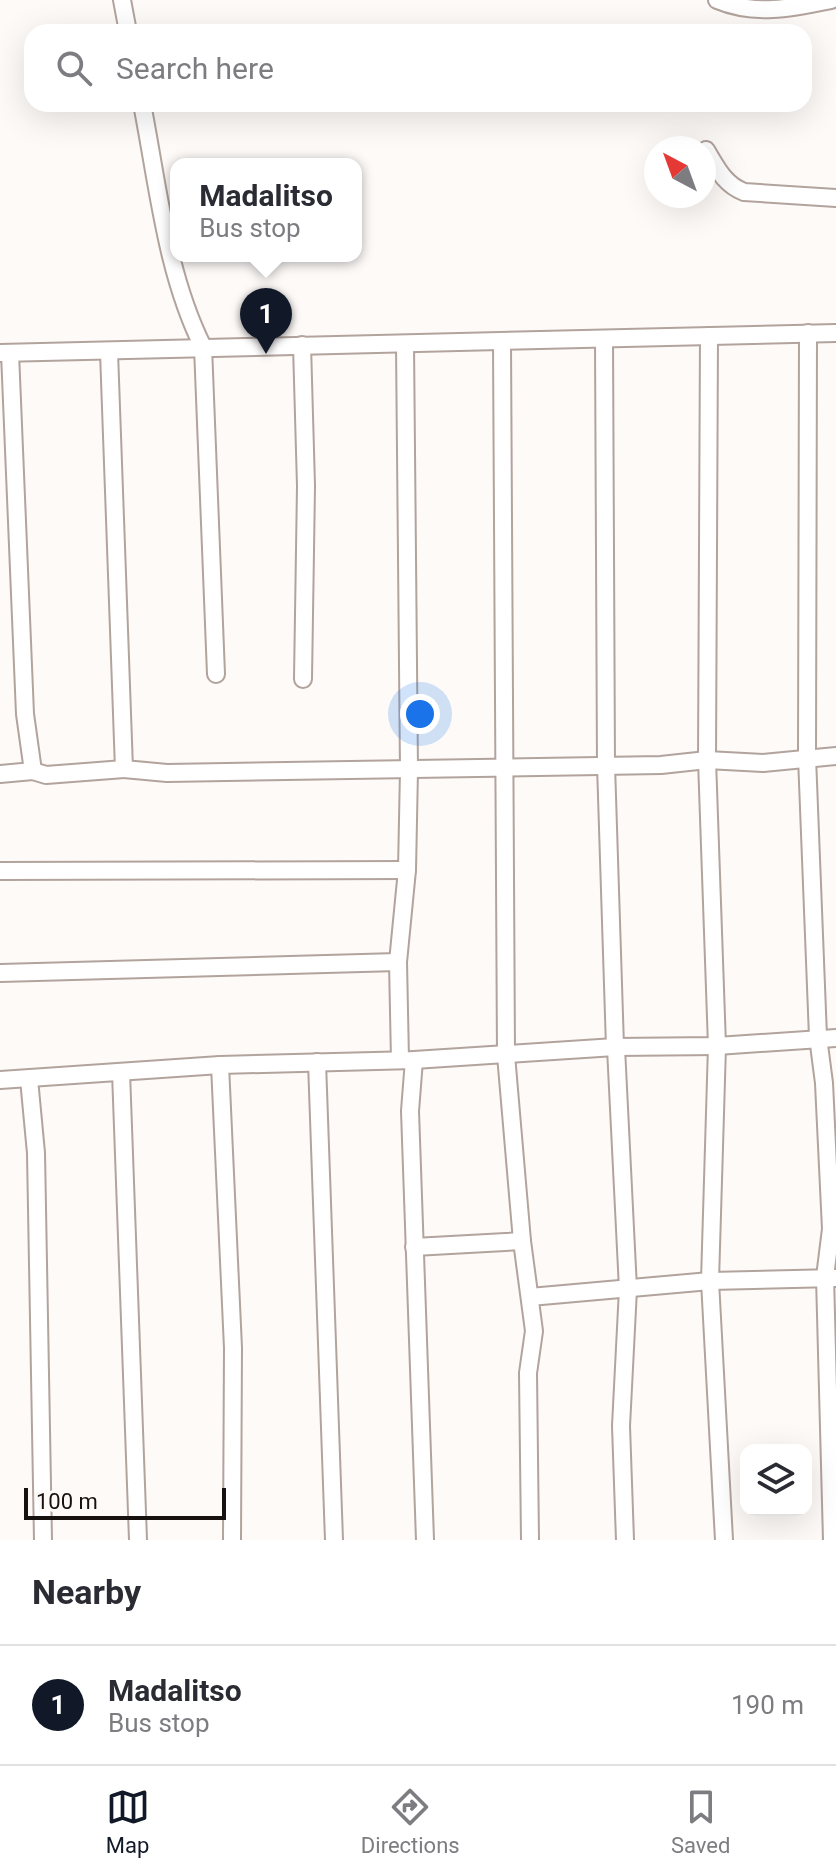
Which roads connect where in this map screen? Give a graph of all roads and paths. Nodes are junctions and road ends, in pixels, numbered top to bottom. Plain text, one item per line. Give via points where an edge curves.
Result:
1 (122, 0) edge
2 (717, 0) edge
3 (831, 0) edge
4 (126, 24) edge
5 (144, 112) edge
6 (716, 167) edge
7 (836, 198) edge
8 (170, 243) edge
9 (174, 262) edge
10 (808, 333) junction
11 (836, 333) edge
12 (709, 336) junction
13 (604, 339) junction
14 (502, 343) junction
15 (405, 344) junction
16 (302, 345) junction
17 (203, 347) junction
18 (109, 352) junction
19 (5, 353) edge
20 (216, 674) dead end
21 (303, 679) dead end
22 (836, 756) edge
23 (807, 757) junction
24 (707, 760) junction
25 (606, 765) junction
26 (505, 768) junction
27 (124, 769) junction
28 (409, 770) junction
29 (33, 771) junction
30 (0, 774) edge
31 (407, 870) junction
32 (0, 871) edge
33 (398, 962) junction
34 (0, 973) edge
35 (818, 1037) junction
36 (836, 1038) edge
37 (717, 1046) junction
38 (616, 1047) junction
39 (506, 1055) junction
40 (407, 1060) junction
41 (317, 1062) junction
42 (220, 1065) junction
43 (121, 1072) junction
44 (29, 1079) junction
45 (0, 1080) edge
46 (522, 1241) junction
47 (414, 1247) junction
48 (831, 1277) edge
49 (710, 1281) junction
50 (628, 1289) junction
51 (530, 1297) junction
52 (43, 1540) edge
53 (138, 1540) edge
54 (232, 1540) edge
55 (334, 1540) edge
56 (425, 1540) edge
57 (530, 1540) edge
58 (625, 1540) edge
59 (724, 1540) edge
60 (832, 1540) edge

1 - 4 street
2 - 3 street via 764,10
5 - 8 street
6 - 7 street via 731,186 744,192
9 - 17 street via 184,307
10 - 11 street
10 - 12 street
10 - 23 street
12 - 13 street
12 - 24 street
13 - 14 street
13 - 25 street
14 - 15 street
14 - 26 street
15 - 16 street
15 - 28 street
16 - 17 street
16 - 21 street
17 - 18 street
17 - 20 street
18 - 19 street
18 - 27 street
19 - 29 street via 25,714
22 - 23 street
23 - 24 street via 763,763
23 - 35 street
24 - 25 street
24 - 37 street
25 - 26 street
25 - 38 street
26 - 28 street
26 - 39 street
27 - 28 street
27 - 29 street via 46,775
28 - 31 street
29 - 30 street
31 - 32 street
31 - 33 street
33 - 34 street
33 - 40 street
35 - 36 street
35 - 37 street
35 - 48 street
37 - 38 street
37 - 49 street
38 - 39 street
38 - 50 street
39 - 40 street
39 - 46 street
40 - 41 street
40 - 47 street
41 - 42 street
41 - 55 street
42 - 43 street
42 - 54 street via 233,1348
43 - 44 street
43 - 53 street
44 - 45 street
44 - 52 street via 36,1153
46 - 47 street
46 - 51 street
47 - 56 street
48 - 49 street
48 - 60 street
49 - 50 street
49 - 59 street
50 - 51 street
50 - 58 street via 621,1426
51 - 57 street

